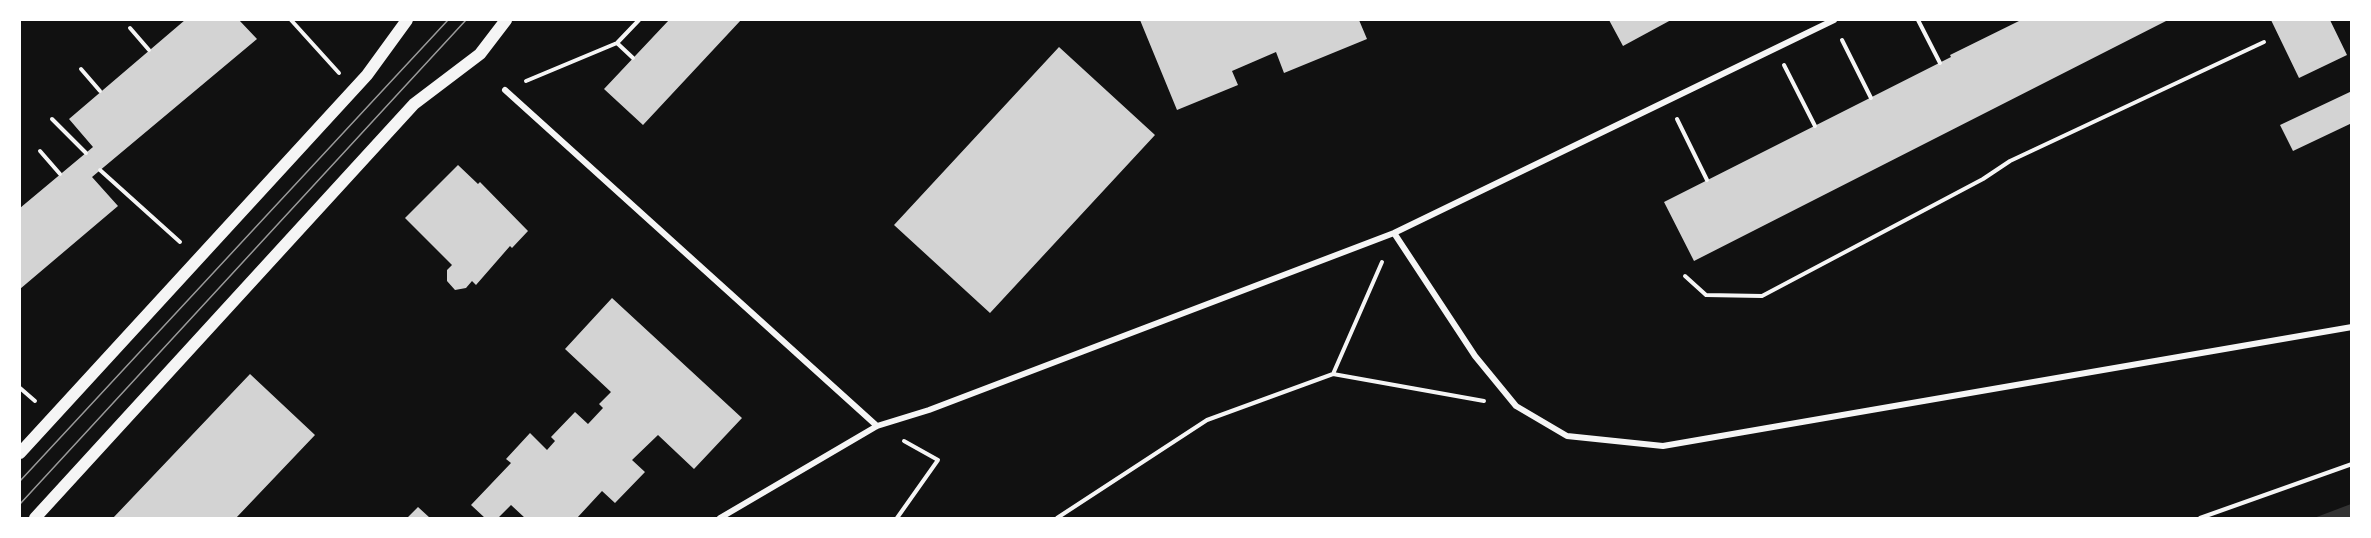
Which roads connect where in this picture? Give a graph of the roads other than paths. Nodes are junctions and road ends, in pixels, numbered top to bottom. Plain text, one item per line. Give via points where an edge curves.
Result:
1 (407, 20) edge
2 (506, 20) edge
3 (1833, 20) edge
4 (505, 90) road end
5 (1395, 233) junction
6 (2352, 327) edge
7 (877, 426) junction
8 (20, 453) edge
9 (35, 519) edge
10 (720, 519) edge

1 - 8 main road via 367,75
2 - 9 main road via 480,54 414,105
3 - 5 street
4 - 7 street
5 - 6 street via 1475,356 1516,406 1567,436 1663,446
5 - 7 street via 929,410
7 - 10 street

